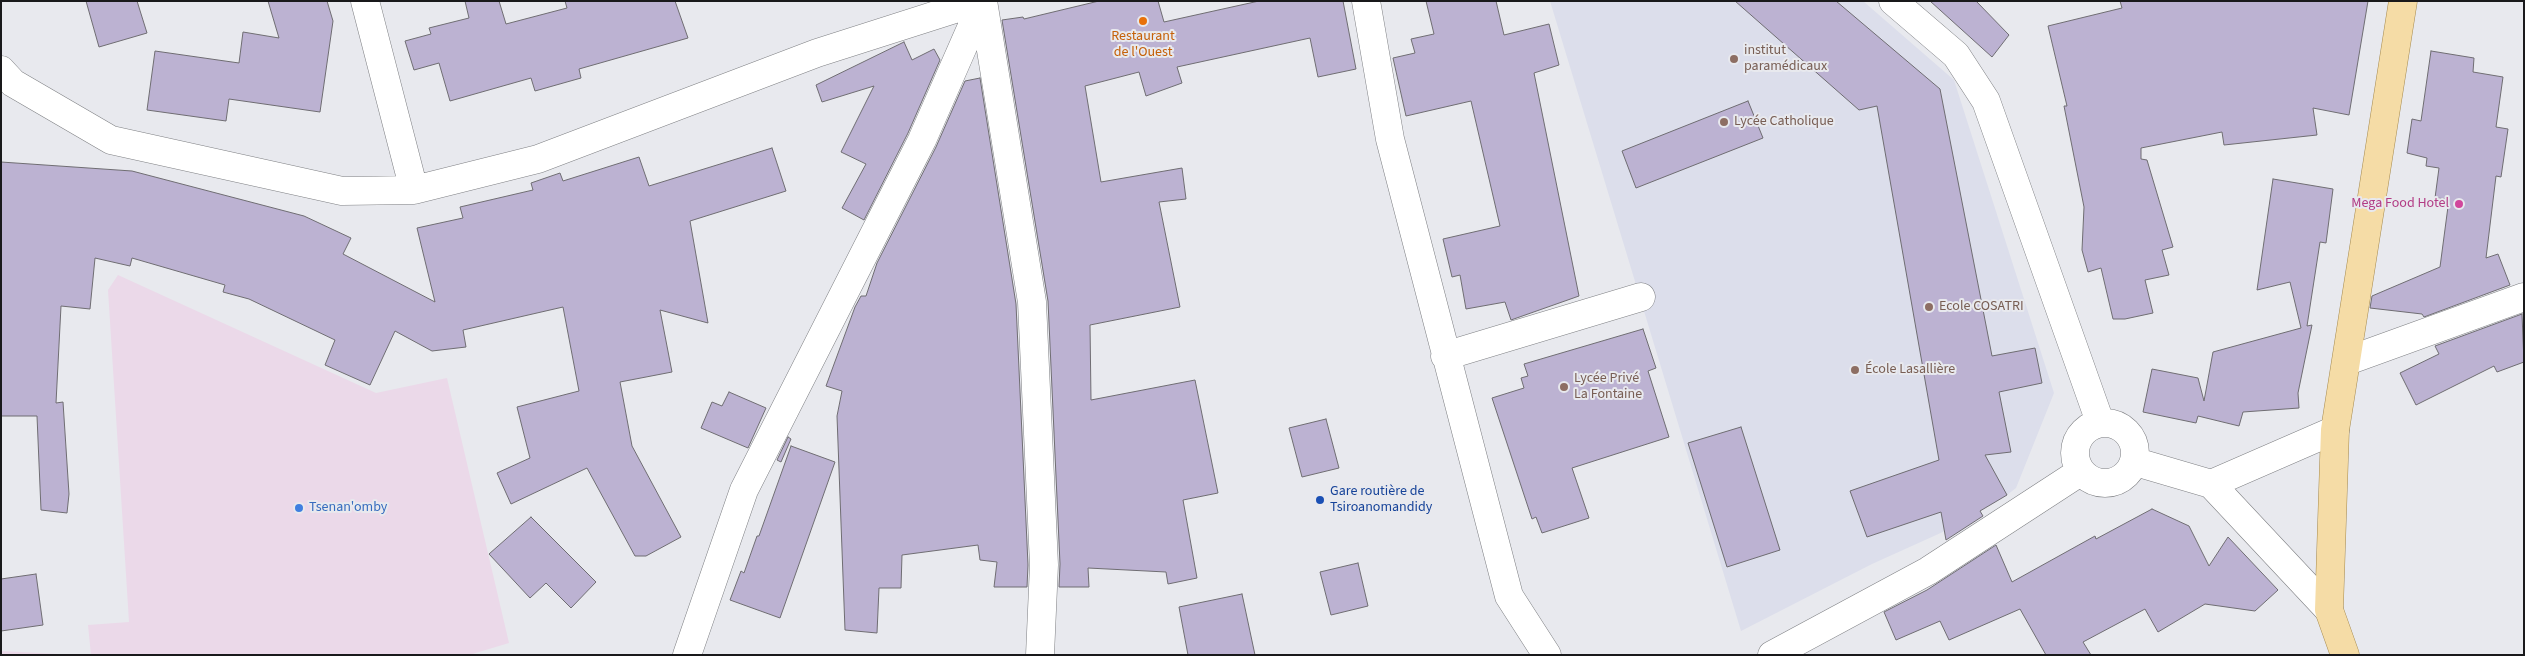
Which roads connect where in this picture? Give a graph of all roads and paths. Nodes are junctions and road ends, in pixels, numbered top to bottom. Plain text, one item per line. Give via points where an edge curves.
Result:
1 (365, 1) edge
2 (982, 1) edge
3 (1366, 1) edge
4 (1893, 1) edge
5 (2403, 1) edge
6 (1, 70) edge
7 (414, 190) junction
8 (1640, 297) dead end
9 (2524, 298) edge
10 (1445, 356) junction
11 (2348, 361) junction
12 (2100, 422) junction
13 (2335, 430) junction
14 (2136, 462) junction
15 (2080, 472) junction
16 (2211, 484) junction
17 (2329, 610) junction
18 (688, 654) edge
19 (1040, 655) edge
20 (1547, 655) edge
21 (1772, 655) edge
22 (2345, 655) edge

1 - 7 street
2 - 7 street via 817,53 538,158
2 - 18 street via 922,140 744,490
2 - 19 street via 1032,302 1044,565
3 - 10 street via 1390,139
4 - 12 street via 1956,55 1986,101
5 - 11 main road
6 - 7 street via 13,83 110,140 342,191
8 - 10 street
9 - 11 street
10 - 20 street via 1509,596
11 - 13 main road
12 - 14 street via 2121,426 2134,442
12 - 15 street via 2082,432 2074,452
13 - 16 street
13 - 17 main road
14 - 15 street via 2122,480 2100,485
14 - 16 street
15 - 21 street via 1928,572
16 - 17 street
17 - 22 main road

